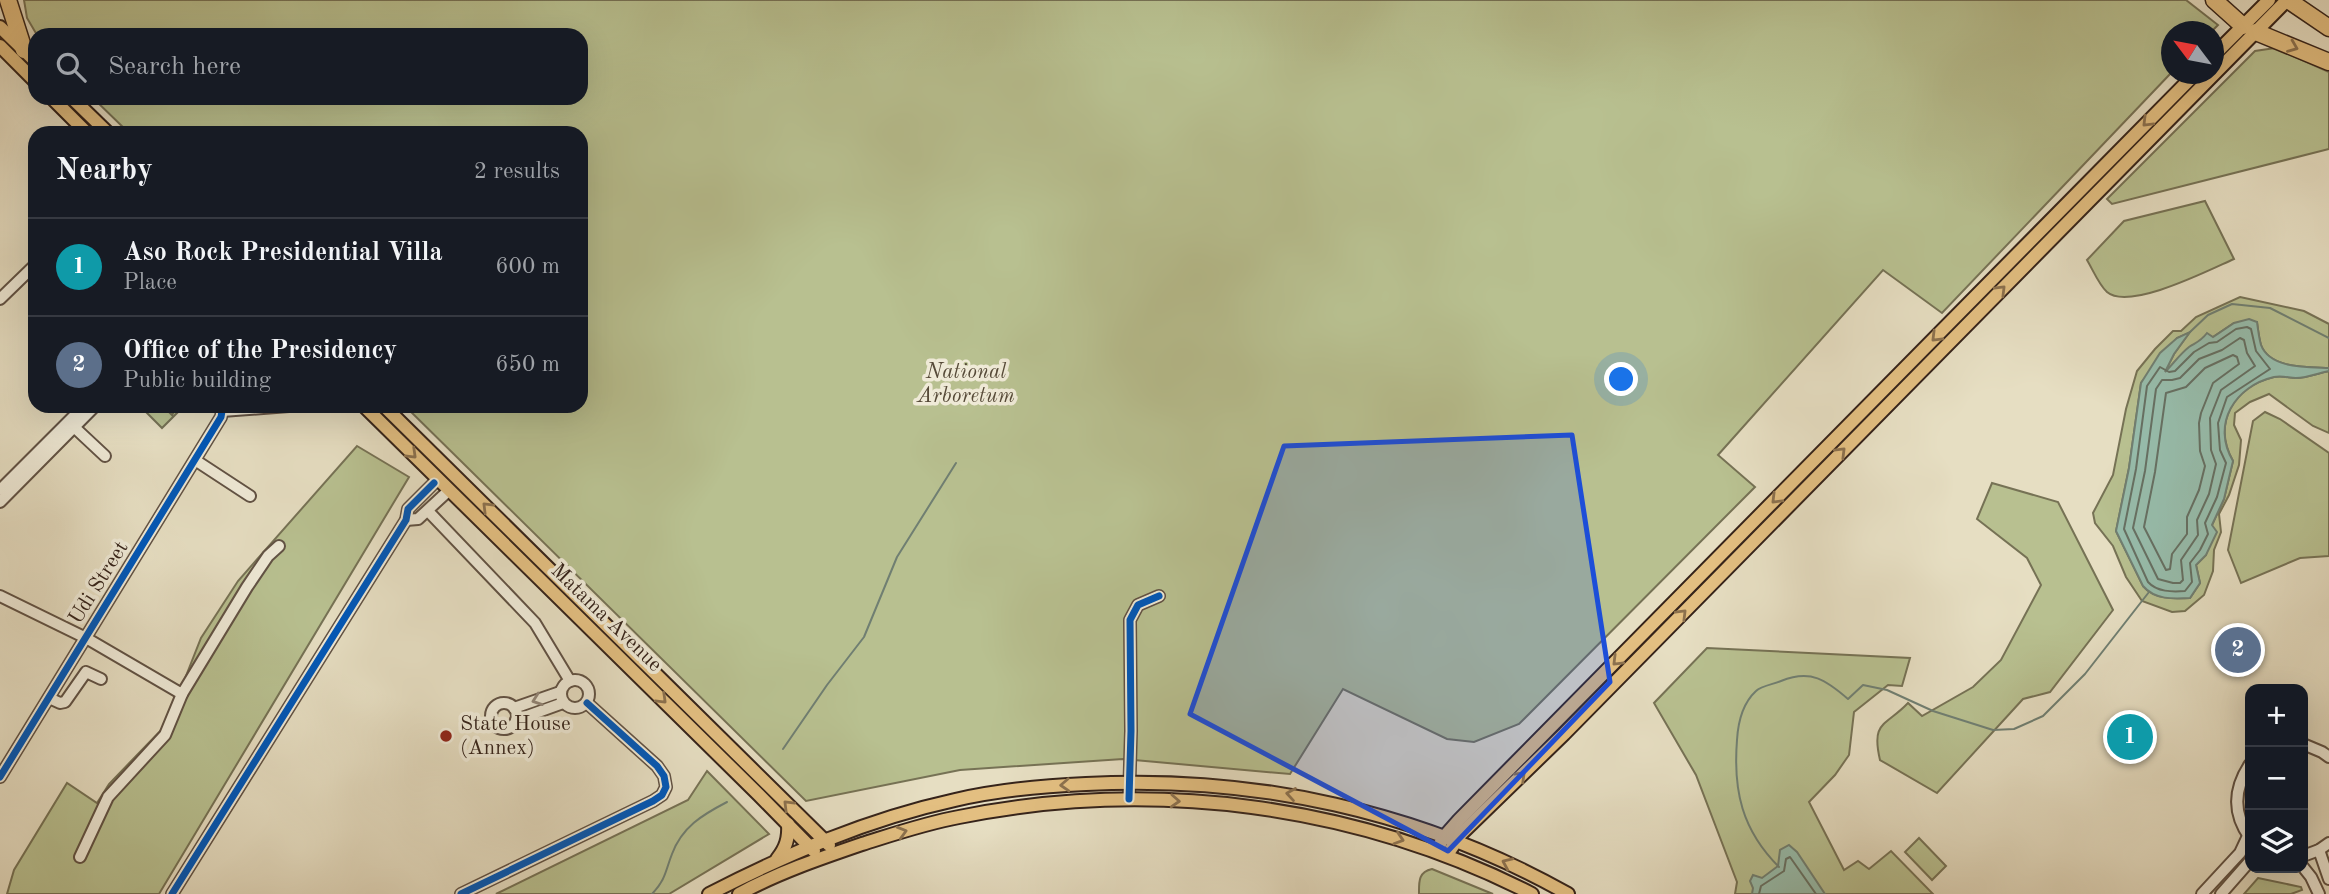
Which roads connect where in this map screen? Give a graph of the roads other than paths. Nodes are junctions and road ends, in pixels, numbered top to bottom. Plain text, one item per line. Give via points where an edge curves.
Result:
1 (8, 0) edge
2 (2214, 0) edge
3 (2278, 2) edge
4 (0, 27) edge
5 (2329, 28) edge
6 (2250, 29) junction
7 (0, 46) edge
8 (2224, 48) edge
9 (28, 53) edge
10 (28, 55) edge
11 (2329, 62) edge
12 (28, 74) edge
13 (2185, 84) edge
14 (59, 105) edge
15 (72, 105) edge
16 (80, 105) edge
17 (67, 113) junction
18 (80, 126) edge
19 (101, 126) edge
20 (28, 272) edge
21 (0, 299) edge
22 (77, 413) edge
23 (88, 413) edge
24 (222, 413) edge
25 (371, 413) edge
26 (391, 413) edge
27 (74, 427) junction
28 (105, 456) dead end
29 (195, 460) junction
30 (434, 483) dead end
31 (0, 490) edge
32 (445, 494) dead end
33 (250, 496) dead end
34 (0, 502) edge
35 (428, 511) junction
36 (406, 520) junction
37 (514, 535) junction
38 (279, 545) dead end
39 (505, 545) junction
40 (0, 596) edge
41 (1159, 596) dead end
42 (86, 638) junction
43 (101, 680) dead end
44 (569, 681) junction
45 (182, 694) junction
46 (49, 698) junction
47 (562, 698) junction
48 (587, 703) junction
49 (514, 708) junction
50 (516, 720) junction
51 (2308, 746) edge
52 (2327, 753) edge
53 (2245, 771) edge
54 (0, 777) edge
55 (1129, 782) junction
56 (1129, 799) junction
57 (1466, 822) junction
58 (788, 824) junction
59 (1417, 829) junction
60 (2245, 830) edge
61 (1450, 839) junction
62 (824, 840) junction
63 (2329, 843) edge
64 (2245, 844) edge
65 (809, 846) junction
66 (2319, 850) junction
67 (1480, 851) junction
68 (837, 853) junction
69 (1441, 853) junction
70 (2308, 854) edge
71 (80, 857) dead end
72 (820, 859) junction
73 (776, 861) junction
74 (2245, 867) edge
75 (2308, 873) edge
76 (2329, 879) edge
77 (172, 894) edge
78 (461, 894) edge
79 (709, 894) edge
80 (739, 894) edge
81 (1532, 894) edge
82 (1568, 894) edge
83 (2203, 894) edge
84 (2221, 894) edge
85 (2319, 894) edge

1 - 9 highway
2 - 6 highway
3 - 5 highway
3 - 6 main road
4 - 10 main road
6 - 8 main road
6 -> 11 highway
57 -> 6 main road via 1564,734
7 - 12 main road
13 -> 57 main road
14 - 17 main road
15 - 17 main road
16 - 19 main road
17 - 18 main road
20 - 21 street
22 - 31 street
23 - 27 street
24 - 29 street, Udi Street
25 -> 39 main road, Matama Avenue
37 -> 26 main road, Matama Avenue
27 - 28 street
27 - 34 street
29 - 33 street
29 - 42 street, Udi Street
30 - 36 street via 408,509
32 - 35 street
35 - 36 street via 418,519
35 - 44 street via 535,623
36 - 77 street
37 - 39 main road
62 -> 37 main road, Matama Avenue
38 - 45 street via 247,587
39 -> 58 main road, Matama Avenue
40 - 42 street
41 - 55 street via 1138,605 1130,620
42 - 45 street
42 - 46 street, Udi Street
43 - 46 street via 86,672 65,702
44 - 47 street via 562,687
44 - 48 street via 586,685
45 - 71 street via 165,734 108,797
46 - 54 street, Udi Street
47 - 48 street via 569,708
47 -> 49 street
47 - 50 street
48 - 78 street via 657,766 666,787 662,795
49 - 50 street
49 - 50 street via 498,704 491,718 503,729
51 - 52 street
53 - 60 street via 2236,807
55 - 56 street
59 -> 55 main road via 1353,807 1265,790
55 -> 62 main road via 1054,785 955,800
68 -> 56 main road via 958,817 1054,802
56 -> 69 main road via 1289,813 1372,830
57 - 59 main road
57 - 61 main road
57 - 67 main road
58 - 65 main road, Matama Avenue
58 - 73 main road via 786,846
59 - 61 main road
61 - 67 main road
61 - 69 main road
62 - 65 main road
62 - 68 main road, Matama Avenue
63 - 66 street
64 - 83 street
65 - 72 main road, Matama Avenue
65 - 73 main road
66 - 70 street
66 - 76 street
82 -> 67 main road
68 - 72 main road
69 - 81 main road
72 - 80 main road
73 - 79 main road
74 - 84 street
75 - 85 street

